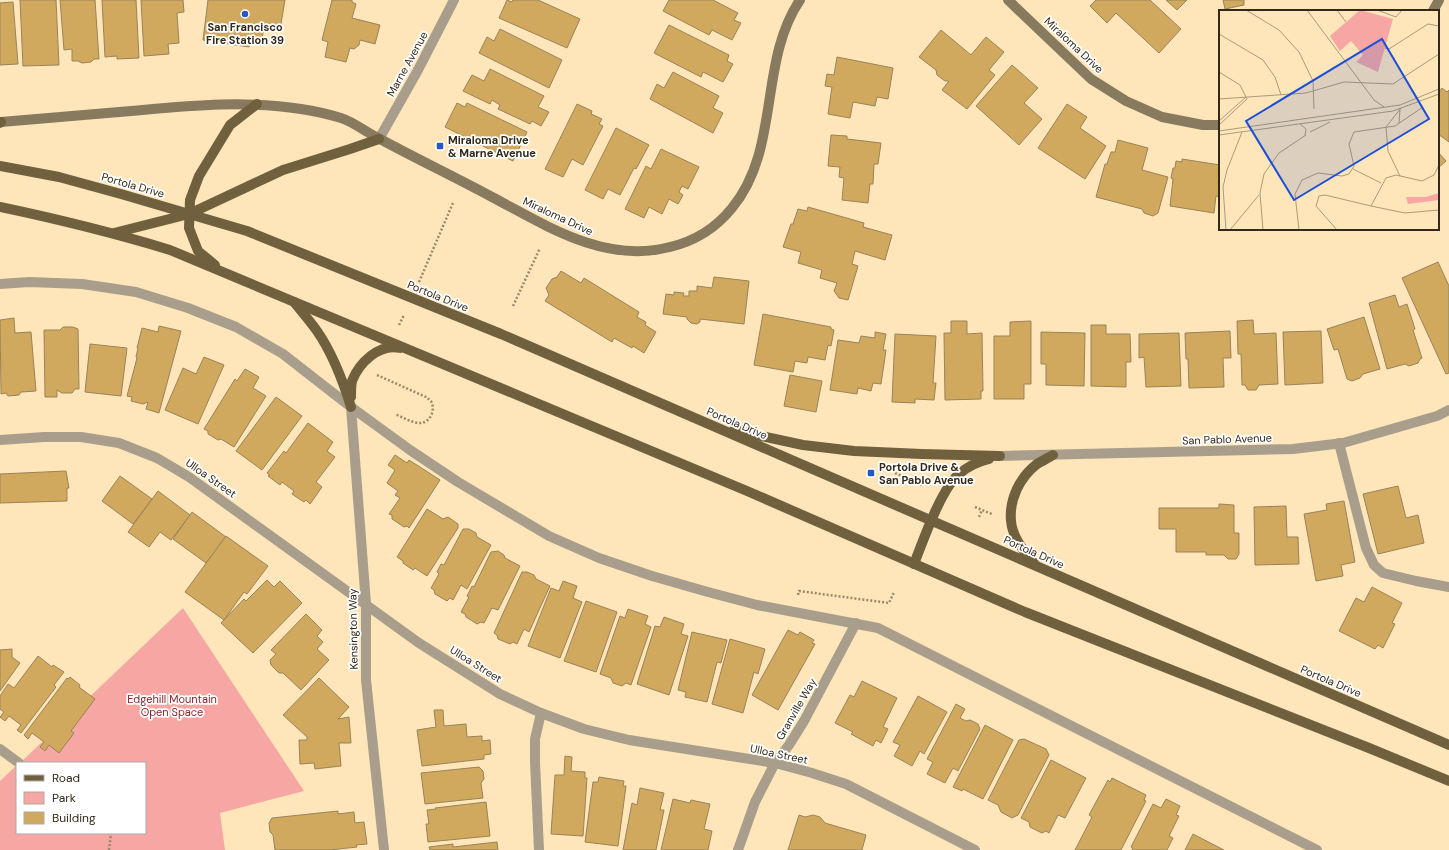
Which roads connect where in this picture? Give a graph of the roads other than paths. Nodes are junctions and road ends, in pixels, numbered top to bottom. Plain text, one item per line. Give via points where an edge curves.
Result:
1 (454, 0) edge
2 (800, 0) edge
3 (1008, 0) edge
4 (1439, 0) edge
5 (1434, 10) edge
6 (258, 104) junction
7 (0, 123) edge
8 (1219, 125) edge
9 (378, 139) junction
10 (0, 166) edge
11 (0, 207) edge
12 (189, 214) junction
13 (114, 233) junction
14 (221, 270) junction
15 (0, 284) edge
16 (293, 300) junction
17 (409, 350) junction
18 (351, 407) junction
19 (1449, 410) edge
20 (706, 423) junction
21 (0, 440) edge
22 (1339, 443) junction
23 (1053, 455) junction
24 (1000, 456) junction
25 (932, 521) junction
26 (914, 564) junction
27 (1037, 566) junction
28 (1449, 587) edge
29 (366, 604) junction
30 (856, 623) junction
31 (540, 713) junction
32 (1449, 745) edge
33 (0, 749) edge
34 (18, 762) edge
35 (775, 763) junction
36 (1449, 781) edge
37 (384, 850) edge
38 (539, 850) edge
39 (738, 850) edge
40 (975, 850) edge
41 (1317, 850) edge

1 - 9 street, Marne Avenue
2 - 9 street, Miraloma Drive via 792,12 780,44 759,155 749,182 733,207 712,228 687,243 655,251 623,252 590,245 550,228
3 - 8 street, Miraloma Drive via 1091,79 1126,101 1162,117 1203,125
4 - 5 street
6 - 7 street via 172,107
6 - 9 street, Miraloma Drive via 302,109 342,118
6 - 12 main road via 230,125 213,151 199,176 190,200
9 - 12 main road via 283,170
10 - 12 main road, Portola Drive via 59,177
11 - 13 main road
12 - 13 main road
12 - 14 main road via 189,228 198,250
12 - 20 main road, Portola Drive via 248,231 501,334
13 - 14 main road via 170,250
14 - 16 main road
15 - 18 street via 82,284 136,292 188,308 236,327 283,354
16 - 17 main road
16 - 18 main road via 318,332 330,354 343,380
17 - 18 main road via 395,346 381,349 368,357 359,367 352,383
17 - 26 main road via 747,491
18 - 29 street, Kensington Way
18 - 30 street via 458,482 549,536 599,558 722,596
19 - 22 street, San Pablo Avenue via 1437,416
20 - 24 main road via 803,445 854,451
20 - 25 main road, Portola Drive
21 - 29 street, Ulloa Street via 81,437 119,443 158,458 189,477
22 - 23 street, San Pablo Avenue via 1293,449
22 - 28 street via 1366,548 1374,565 1383,573
23 - 24 street, San Pablo Avenue
23 - 27 main road via 1037,465 1025,477 1017,488 1012,503 1011,522 1016,537 1024,552
24 - 25 main road via 977,462 958,475 944,494
25 - 26 main road
25 - 27 main road, Portola Drive
26 - 36 main road via 1025,612
27 - 32 main road, Portola Drive
29 - 31 street, Ulloa Street via 461,670 500,694
29 - 37 street, Kensington Way via 366,680
30 - 35 street, Granville Way via 804,721 790,745
30 - 41 street via 878,628 897,637
31 - 35 street, Ulloa Street via 584,729 629,740
31 - 38 street via 535,739
33 - 34 street
35 - 39 street, Granville Way via 755,802
35 - 40 street, Ulloa Street via 846,784

